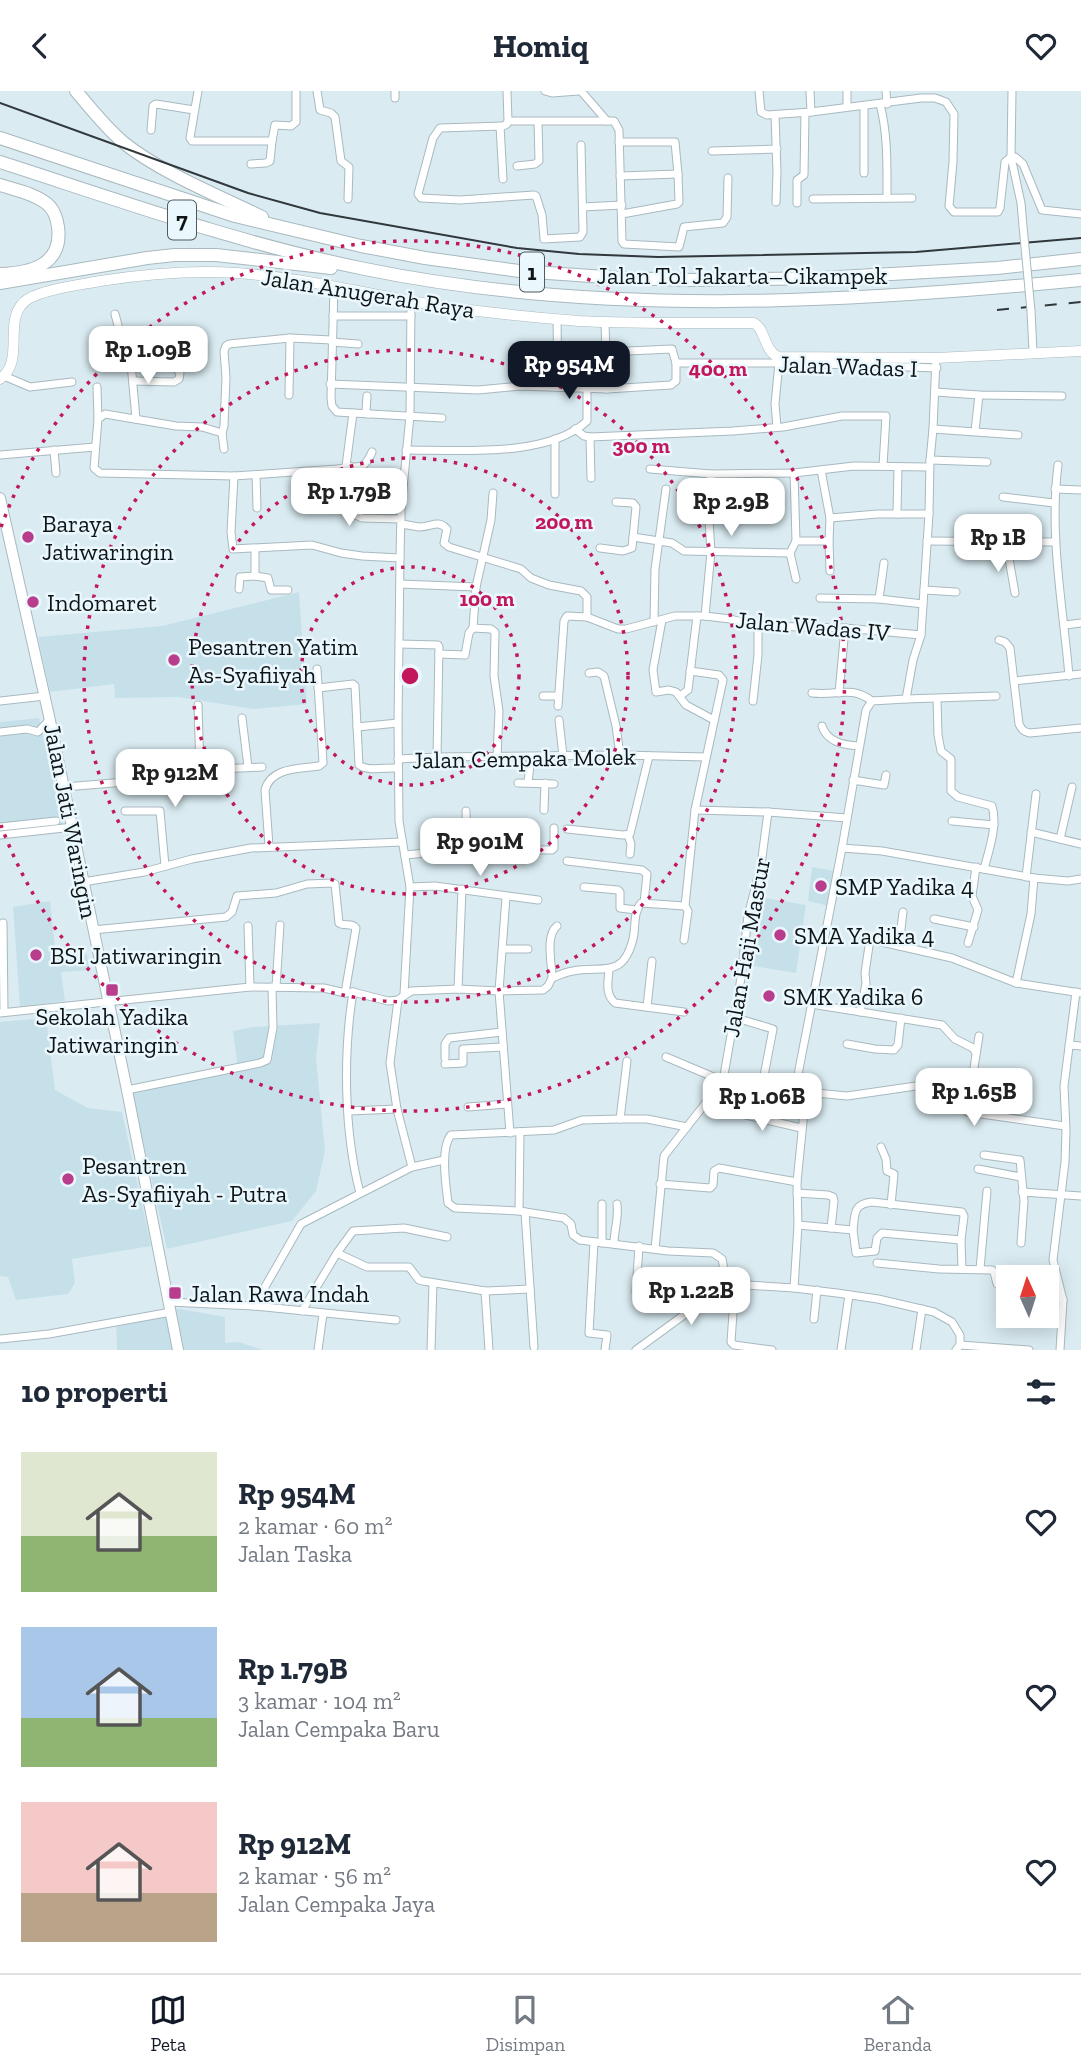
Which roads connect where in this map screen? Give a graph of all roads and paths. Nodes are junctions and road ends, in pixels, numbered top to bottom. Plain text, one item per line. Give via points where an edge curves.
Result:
1 (76, 91) edge
2 (198, 91) edge
3 (296, 91) edge
4 (317, 91) edge
5 (507, 91) edge
6 (545, 91) edge
7 (579, 91) edge
8 (759, 91) edge
9 (810, 91) edge
10 (847, 91) edge
11 (886, 91) edge
12 (1012, 91) edge
13 (883, 104) junction
14 (864, 106) junction
15 (847, 107) junction
16 (194, 110) junction
17 (808, 113) junction
18 (775, 115) junction
19 (508, 121) junction
20 (607, 121) junction
21 (538, 122) junction
22 (500, 126) junction
23 (151, 130) dead end
24 (0, 138) edge
25 (272, 141) junction
26 (619, 142) junction
27 (581, 145) dead end
28 (777, 149) junction
29 (712, 151) dead end
30 (1011, 157) junction
31 (0, 162) edge
32 (251, 164) dead end
33 (517, 166) dead end
34 (864, 173) dead end
35 (678, 174) junction
36 (620, 176) junction
37 (729, 178) dead end
38 (503, 179) dead end
39 (0, 185) edge
40 (887, 198) junction
41 (912, 198) dead end
42 (348, 199) dead end
43 (813, 199) dead end
44 (776, 202) dead end
45 (797, 203) dead end
46 (622, 205) junction
47 (583, 207) junction
48 (622, 214) junction
49 (1081, 214) edge
50 (281, 226) junction
51 (1081, 259) edge
52 (366, 269) junction
53 (1081, 279) edge
54 (1, 282) edge
55 (334, 287) junction
56 (411, 302) junction
57 (115, 314) dead end
58 (333, 316) junction
59 (411, 316) junction
60 (557, 319) junction
61 (606, 322) junction
62 (290, 338) junction
63 (332, 341) junction
64 (358, 344) dead end
65 (1081, 351) edge
66 (606, 352) junction
67 (1033, 352) junction
68 (676, 363) junction
69 (779, 363) junction
70 (936, 363) junction
71 (131, 365) junction
72 (2, 377) edge
73 (133, 381) junction
74 (72, 382) dead end
75 (330, 384) junction
76 (97, 387) dead end
77 (558, 387) junction
78 (587, 387) junction
79 (409, 389) junction
80 (607, 389) junction
81 (935, 392) junction
82 (289, 395) dead end
83 (979, 395) junction
84 (368, 396) dead end
85 (1062, 396) dead end
86 (353, 413) junction
87 (368, 414) junction
88 (410, 415) junction
89 (442, 418) dead end
90 (98, 419) junction
91 (136, 419) junction
92 (777, 427) junction
93 (933, 429) junction
94 (975, 431) junction
95 (222, 433) junction
96 (581, 434) junction
97 (1018, 435) dead end
98 (555, 439) junction
99 (95, 447) junction
100 (224, 449) dead end
101 (54, 450) junction
102 (406, 450) junction
103 (372, 451) dead end
104 (0, 455) edge
105 (988, 462) dead end
106 (929, 464) junction
107 (1058, 465) dead end
108 (883, 466) junction
109 (345, 467) junction
110 (898, 467) junction
111 (650, 468) dead end
112 (821, 470) junction
113 (56, 473) dead end
114 (794, 473) junction
115 (712, 474) junction
116 (256, 475) junction
117 (234, 477) junction
118 (590, 478) dead end
119 (666, 489) dead end
120 (1055, 489) junction
121 (1081, 490) edge
122 (494, 493) dead end
123 (555, 494) dead end
124 (1003, 497) dead end
125 (0, 498) edge
126 (616, 502) dead end
127 (1054, 503) junction
128 (257, 508) dead end
129 (897, 514) junction
130 (929, 514) junction
131 (830, 518) junction
132 (401, 521) junction
133 (633, 537) junction
134 (658, 541) junction
135 (796, 541) junction
136 (830, 541) junction
137 (927, 541) junction
138 (1006, 542) junction
139 (1055, 543) junction
140 (600, 548) dead end
141 (255, 549) junction
142 (711, 552) junction
143 (790, 553) junction
144 (483, 557) junction
145 (400, 558) junction
146 (884, 563) dead end
147 (830, 571) dead end
148 (255, 576) junction
149 (796, 579) dead end
150 (400, 584) junction
151 (476, 587) junction
152 (239, 589) dead end
153 (288, 590) dead end
154 (924, 590) junction
155 (956, 592) dead end
156 (1015, 593) dead end
157 (820, 598) dead end
158 (879, 599) junction
159 (923, 604) junction
160 (701, 616) junction
161 (587, 617) junction
162 (658, 621) junction
163 (1081, 623) edge
164 (1065, 625) junction
165 (758, 626) junction
166 (474, 628) junction
167 (845, 628) junction
168 (921, 635) junction
169 (999, 640) dead end
170 (398, 644) junction
171 (439, 654) junction
172 (317, 669) dead end
173 (690, 671) junction
174 (589, 673) dead end
175 (1081, 674) edge
176 (1069, 676) junction
177 (1014, 681) junction
178 (318, 688) junction
179 (813, 693) dead end
180 (839, 693) junction
181 (543, 696) dead end
182 (557, 696) junction
183 (680, 696) junction
184 (996, 696) dead end
185 (45, 697) junction
186 (937, 698) junction
187 (906, 699) junction
188 (0, 701) edge
189 (753, 701) dead end
190 (872, 701) junction
191 (198, 705) dead end
192 (558, 706) dead end
193 (242, 718) dead end
194 (50, 719) junction
195 (559, 720) dead end
196 (714, 720) junction
197 (398, 723) junction
198 (822, 726) dead end
199 (357, 727) junction
200 (1081, 728) edge
201 (0, 732) edge
202 (859, 746) junction
203 (620, 755) junction
204 (563, 756) junction
205 (649, 756) junction
206 (437, 757) junction
207 (498, 757) junction
208 (531, 757) junction
209 (706, 757) junction
210 (398, 763) junction
211 (248, 767) junction
212 (262, 767) dead end
213 (200, 769) junction
214 (886, 775) dead end
215 (853, 781) junction
216 (528, 782) junction
217 (517, 783) dead end
218 (545, 783) junction
219 (554, 784) dead end
220 (64, 787) junction
221 (1072, 787) dead end
222 (1036, 794) dead end
223 (544, 810) dead end
224 (695, 810) junction
225 (125, 811) dead end
226 (466, 811) dead end
227 (768, 812) junction
228 (847, 818) junction
229 (56, 821) dead end
230 (952, 821) dead end
231 (994, 825) junction
232 (0, 827) edge
233 (72, 827) junction
234 (554, 828) dead end
235 (567, 829) dead end
236 (1031, 832) junction
237 (0, 835) edge
238 (628, 835) junction
239 (1060, 839) junction
240 (402, 842) junction
241 (1081, 844) edge
242 (269, 846) junction
243 (842, 848) junction
244 (467, 849) junction
245 (630, 854) dead end
246 (405, 855) junction
247 (568, 862) dead end
248 (165, 866) junction
249 (980, 868) junction
250 (1030, 878) junction
251 (1081, 879) edge
252 (83, 882) junction
253 (410, 887) junction
254 (584, 887) dead end
255 (462, 889) junction
256 (506, 897) junction
257 (538, 900) dead end
258 (645, 903) junction
259 (685, 906) junction
260 (636, 910) junction
261 (903, 912) dead end
262 (934, 919) dead end
263 (3, 923) dead end
264 (280, 925) dead end
265 (248, 926) dead end
266 (557, 926) dead end
267 (974, 927) junction
268 (93, 930) junction
269 (684, 940) dead end
270 (968, 943) dead end
271 (899, 946) junction
272 (503, 949) junction
273 (528, 949) dead end
274 (652, 961) dead end
275 (609, 970) junction
276 (552, 978) junction
277 (1016, 983) junction
278 (250, 987) junction
279 (274, 987) junction
280 (458, 989) junction
281 (499, 991) junction
282 (1079, 992) edge
283 (349, 993) junction
284 (404, 995) junction
285 (398, 1000) junction
286 (108, 1001) junction
287 (811, 1004) junction
288 (647, 1007) junction
289 (2, 1012) edge
290 (684, 1012) dead end
291 (860, 1012) junction
292 (901, 1018) junction
293 (743, 1020) dead end
294 (502, 1032) junction
295 (979, 1036) dead end
296 (847, 1044) dead end
297 (1069, 1045) junction
298 (1081, 1046) edge
299 (503, 1047) junction
300 (976, 1053) junction
301 (666, 1058) dead end
302 (627, 1061) dead end
303 (723, 1081) junction
304 (762, 1086) junction
305 (916, 1086) dead end
306 (127, 1090) junction
307 (795, 1090) junction
308 (806, 1092) junction
309 (507, 1104) junction
310 (468, 1107) dead end
311 (397, 1109) junction
312 (349, 1111) junction
313 (729, 1111) dead end
314 (620, 1119) junction
315 (1065, 1126) junction
316 (687, 1128) junction
317 (802, 1128) junction
318 (520, 1132) junction
319 (510, 1133) junction
320 (881, 1147) dead end
321 (984, 1154) dead end
322 (444, 1160) junction
323 (412, 1167) junction
324 (978, 1169) dead end
325 (1021, 1177) junction
326 (797, 1182) junction
327 (660, 1184) junction
328 (987, 1191) dead end
329 (797, 1192) junction
330 (1022, 1192) junction
331 (359, 1193) junction
332 (1061, 1194) junction
333 (1081, 1196) edge
334 (617, 1204) dead end
335 (602, 1205) dead end
336 (891, 1205) junction
337 (522, 1211) junction
338 (798, 1225) junction
339 (831, 1228) junction
340 (853, 1230) junction
341 (447, 1237) dead end
342 (598, 1242) junction
343 (1021, 1243) dead end
344 (614, 1244) junction
345 (961, 1244) junction
346 (639, 1246) junction
347 (654, 1249) junction
348 (337, 1253) junction
349 (877, 1263) dead end
350 (962, 1269) junction
351 (980, 1269) junction
352 (996, 1281) edge
353 (433, 1283) junction
354 (733, 1284) junction
355 (794, 1288) junction
356 (530, 1289) junction
357 (817, 1290) junction
358 (485, 1291) junction
359 (636, 1292) dead end
360 (849, 1294) junction
361 (1059, 1299) edge
362 (1063, 1300) junction
363 (254, 1306) junction
364 (170, 1307) junction
365 (922, 1309) junction
366 (302, 1311) junction
367 (323, 1314) junction
368 (814, 1319) dead end
369 (396, 1320) dead end
370 (0, 1339) edge
371 (534, 1347) dead end
372 (958, 1347) edge
373 (1017, 1349) edge
374 (178, 1350) edge
375 (318, 1350) edge
376 (431, 1350) edge
377 (489, 1350) edge
378 (606, 1350) edge
379 (636, 1350) edge
380 (770, 1350) edge
381 (841, 1350) edge
382 (916, 1350) edge
383 (1029, 1350) edge
384 (1060, 1350) edge

1 - 50 highway via 136,152
2 - 16 street
3 - 25 street via 296,122 276,125
4 - 42 street via 320,110 335,117 341,159 349,166
5 - 19 street
6 - 7 street
7 - 20 street
8 - 18 street via 761,111
9 - 17 street
10 - 15 street
11 - 13 street
12 - 30 street
13 - 14 street
13 - 30 street via 921,98 946,102 950,107 954,114 949,206 954,212 998,212 1005,162
13 - 40 street
14 - 15 street
14 - 34 street
15 - 17 street
16 - 23 street via 156,104
16 - 25 street via 192,141
17 - 18 street
17 - 45 street via 804,175 797,180
18 - 28 street
19 - 21 street
19 - 22 street
20 - 21 street
20 - 26 street via 617,125
21 - 33 street via 539,161
22 - 38 street
22 - 47 street via 438,130 418,194 421,198 536,196 544,239 581,236
24 - 50 highway, Jalan Tol Jakarta–Cikampek / 1 via 235,216
25 - 32 street via 271,161
26 - 35 street via 674,142
26 - 36 street
27 - 47 street
28 - 29 street
28 - 44 street
30 - 49 street via 1023,164 1042,210
30 - 67 street, bridge via 1021,203
31 - 52 highway, Jalan Tol Jakarta–Cikampek / 7 via 231,237
35 - 36 street
35 - 48 street via 677,204
36 - 46 street
37 - 48 street via 726,221 684,227 679,247 624,244
39 - 54 highway via 49,204 58,225 58,246 51,258
40 - 41 street
40 - 43 street
46 - 47 street
46 - 48 street
50 - 51 highway, Jalan Tol Jakarta–Cikampek / 1 via 425,258 620,278 821,278
52 - 53 highway, Jalan Tol Jakarta–Cikampek / 1 via 618,300 820,298
52 - 54 highway via 216,254 175,255
55 - 56 street, Jalan Anugerah Raya
55 - 58 street
55 - 72 street, Jalan Anugerah Raya via 239,273 170,272 40,294 24,301 13,314 11,362
56 - 59 street
56 - 60 street, Jalan Anugerah Raya
57 - 71 street via 120,333 128,339
58 - 59 street
58 - 63 street
59 - 79 street
60 - 61 street, Jalan Anugerah Raya
60 - 77 street
61 - 66 street
61 - 70 street, Jalan Anugerah Raya via 754,323 769,351 778,357
62 - 63 street
62 - 82 street
62 - 95 street via 226,346
63 - 64 street
63 - 75 street
65 - 67 street, Jalan Anugerah Raya
66 - 68 street via 671,349
66 - 80 street
67 - 70 street, Jalan Anugerah Raya
68 - 69 street, Jalan Wadas I
68 - 80 street via 676,381 671,385
69 - 70 street, Jalan Wadas I
69 - 92 street
70 - 81 street
71 - 73 street
71 - 73 street via 174,366 180,373 174,382
72 - 74 street via 30,387
73 - 91 street
75 - 79 street
75 - 86 street via 333,408
76 - 90 street
77 - 78 street
77 - 79 street
78 - 80 street
78 - 96 street via 587,421
79 - 88 street
81 - 83 street
81 - 93 street
83 - 85 street
83 - 94 street
84 - 87 street
86 - 87 street
86 - 109 street
87 - 88 street
88 - 89 street
88 - 102 street
90 - 91 street via 105,414
90 - 99 street
91 - 95 street
92 - 96 street
92 - 108 street via 886,416
93 - 94 street
93 - 106 street
94 - 97 street
95 - 100 street
96 - 98 street
96 - 118 street
98 - 102 street via 525,447
98 - 123 street
99 - 101 street
99 - 117 street via 94,468 100,474
101 - 104 street
101 - 113 street
102 - 132 street
103 - 109 street via 367,464
105 - 106 street
106 - 110 street
106 - 130 street
107 - 120 street
108 - 110 street
108 - 112 street
109 - 116 street
109 - 132 street via 351,475 356,515
110 - 129 street
111 - 115 street
112 - 114 street
112 - 131 street
114 - 115 street
114 - 135 street
115 - 142 street
116 - 117 street
116 - 128 street
117 - 141 street via 231,547
119 - 134 street
120 - 121 street
120 - 127 street
122 - 144 street
124 - 127 street
125 - 185 main road, Jalan Jati Waringin
126 - 133 street via 636,507
127 - 139 street
129 - 130 street
129 - 131 street
130 - 137 street
131 - 136 street
132 - 144 street via 419,527 443,524 445,544
132 - 145 street
133 - 134 street
133 - 140 street via 628,550
134 - 142 street via 684,551
134 - 162 street
135 - 136 street
135 - 143 street
136 - 147 street
137 - 138 street
137 - 154 street
138 - 139 street
138 - 156 street
139 - 164 street
141 - 145 street via 312,545 341,553
141 - 148 street
142 - 143 street
142 - 160 street
143 - 149 street
144 - 151 street
144 - 161 street via 521,569 550,585 582,591 587,597
145 - 150 street
146 - 158 street
148 - 152 street via 240,577
148 - 153 street via 268,577 271,590
150 - 151 street
150 - 170 street
151 - 166 street
154 - 155 street
154 - 159 street
157 - 158 street
158 - 159 street
159 - 168 street
160 - 162 street, Jalan Wadas IV
160 - 165 street, Jalan Wadas IV
160 - 173 street
161 - 162 street, Jalan Wadas IV via 618,629
161 - 182 street via 565,618
162 - 183 street via 653,670 656,690 671,690
163 - 164 street
164 - 176 street
165 - 167 street, Jalan Wadas IV
165 - 189 street
166 - 171 street via 465,655
166 - 207 street via 495,632
167 - 168 street, Jalan Wadas IV
167 - 180 street
168 - 187 street
169 - 177 street via 1010,648
170 - 171 street via 438,645
170 - 197 street
171 - 206 street
172 - 178 street
173 - 183 street via 688,690
173 - 196 street via 723,680
174 - 203 street via 604,676
175 - 176 street
176 - 177 street
177 - 200 street via 1024,732
178 - 199 street via 355,686
178 - 242 street via 323,763 278,773 267,782
179 - 180 street
180 - 190 street via 856,692
181 - 182 street
182 - 192 street
183 - 196 street via 688,706
184 - 186 street
185 - 188 street
185 - 194 main road, Jalan Jati Waringin
186 - 187 street
186 - 231 street via 941,751 951,759 951,791 992,806
187 - 190 street
190 - 202 street
191 - 213 street
193 - 211 street
194 - 201 street via 38,732
194 - 220 main road, Jalan Jati Waringin
195 - 204 street
196 - 209 street
197 - 199 street
197 - 210 street
198 - 202 street via 830,739
199 - 210 street, Jalan Cempaka Molek via 362,768
202 - 215 street
203 - 204 street, Jalan Cempaka Molek
203 - 205 street, Jalan Cempaka Molek
204 - 208 street, Jalan Cempaka Molek
205 - 209 street, Jalan Cempaka Molek
205 - 238 street
206 - 207 street, Jalan Cempaka Molek
206 - 210 street, Jalan Cempaka Molek
207 - 208 street, Jalan Cempaka Molek
208 - 216 street
209 - 224 street
210 - 240 street
211 - 212 street
211 - 213 street
213 - 220 street via 150,780
214 - 215 street via 884,785
215 - 228 street
216 - 217 street
216 - 218 street
218 - 219 street
218 - 223 street
220 - 233 main road, Jalan Jati Waringin
221 - 239 street
222 - 236 street
224 - 227 street
224 - 259 street
225 - 248 street via 160,811
226 - 244 street
227 - 228 street
227 - 303 street, Jalan Haji Mastur
228 - 243 street
229 - 232 street
230 - 231 street
231 - 249 street
233 - 237 street
233 - 252 main road, Jalan Jati Waringin
234 - 244 street via 552,849
235 - 238 street
236 - 239 street
236 - 250 street
238 - 245 street
239 - 241 street
240 - 242 street
240 - 246 street
242 - 248 street
243 - 249 street
243 - 287 street
244 - 246 street
246 - 253 street
247 - 258 street via 642,870 647,874
248 - 252 street
249 - 250 street
249 - 267 street via 972,896 978,910
250 - 251 street
250 - 277 street via 1031,913
252 - 268 main road, Jalan Jati Waringin
253 - 255 street
253 - 284 street
254 - 260 street via 618,890 620,908
255 - 256 street
255 - 280 street
256 - 257 street
256 - 272 street
258 - 259 street
258 - 260 street
259 - 269 street
260 - 275 street via 627,955
261 - 271 street
262 - 267 street
263 - 289 street
264 - 279 street
265 - 278 street
266 - 276 street via 551,940
267 - 270 street
268 - 283 street via 226,918 237,896 332,883 337,891 339,923 356,928
268 - 286 main road, Jalan Jati Waringin
271 - 277 street via 952,958
271 - 291 street via 867,939
272 - 273 street
272 - 281 street
274 - 288 street
275 - 276 street via 574,970
275 - 288 street via 608,992 615,1003
276 - 281 street via 543,990
277 - 282 street
278 - 279 street
278 - 286 street
279 - 283 street
279 - 306 street via 267,1060
280 - 281 street
280 - 284 street
281 - 294 street
282 - 297 street
283 - 285 street
283 - 312 street
284 - 285 street
285 - 311 street via 390,1063
286 - 289 street
286 - 306 main road, Jalan Jati Waringin
287 - 291 street
287 - 307 street
288 - 290 street
291 - 292 street
292 - 296 street via 894,1050
292 - 300 street via 942,1025
293 - 304 street via 773,1029
294 - 299 street
294 - 299 street via 449,1038 444,1044 445,1061 463,1063 463,1049
295 - 300 street
297 - 298 street
297 - 315 street
299 - 309 street
300 - 315 street via 967,1112
301 - 303 street
302 - 314 street
303 - 304 street
303 - 316 street
304 - 307 street
305 - 308 street via 847,1096
306 - 364 main road, Jalan Jati Waringin
307 - 308 street
308 - 317 street
309 - 310 street
309 - 319 street
311 - 312 street
311 - 323 street
312 - 331 street
313 - 317 street
314 - 316 street via 647,1119
314 - 318 street via 582,1120 554,1130
315 - 332 street
316 - 327 street via 664,1156
317 - 326 street
318 - 319 street
318 - 337 street
319 - 322 street via 450,1135
320 - 336 street via 887,1171 894,1174
321 - 325 street via 1019,1158
322 - 323 street
322 - 337 street via 452,1207
323 - 331 street
324 - 325 street
325 - 330 street
326 - 327 street via 719,1168 710,1188
326 - 329 street
327 - 347 street
328 - 351 street
329 - 338 street
329 - 339 street via 833,1197
330 - 332 street
330 - 343 street
331 - 363 street via 301,1224
332 - 333 street
332 - 362 street via 1053,1260
334 - 344 street
335 - 342 street
336 - 340 street via 862,1203
336 - 345 street via 962,1212
337 - 342 street via 564,1218 576,1238
337 - 356 street
338 - 339 street
338 - 355 street
339 - 340 street
340 - 345 street via 856,1253 874,1251 882,1233
341 - 348 street via 404,1228 363,1230 351,1234
342 - 344 street
342 - 378 street via 589,1333 607,1335
344 - 346 street
345 - 350 street
346 - 347 street
346 - 359 street
347 - 354 street via 718,1255 726,1280
348 - 353 street via 367,1267 405,1266 419,1280
348 - 366 street
349 - 350 street
350 - 351 street
351 - 352 street via 993,1271
353 - 358 street
353 - 376 street
354 - 355 street
354 - 379 street
354 - 380 street via 731,1342
355 - 357 street
356 - 358 street
356 - 371 street
357 - 360 street
357 - 368 street
358 - 377 street
360 - 365 street
360 - 381 street
361 - 362 street
362 - 384 street
363 - 364 street
363 - 366 street
364 - 370 street via 49,1334
364 - 374 main road, Jalan Jati Waringin
365 - 372 street via 952,1322 960,1335
365 - 382 street
366 - 367 street
367 - 369 street
367 - 375 street
372 - 373 street
373 - 383 street

